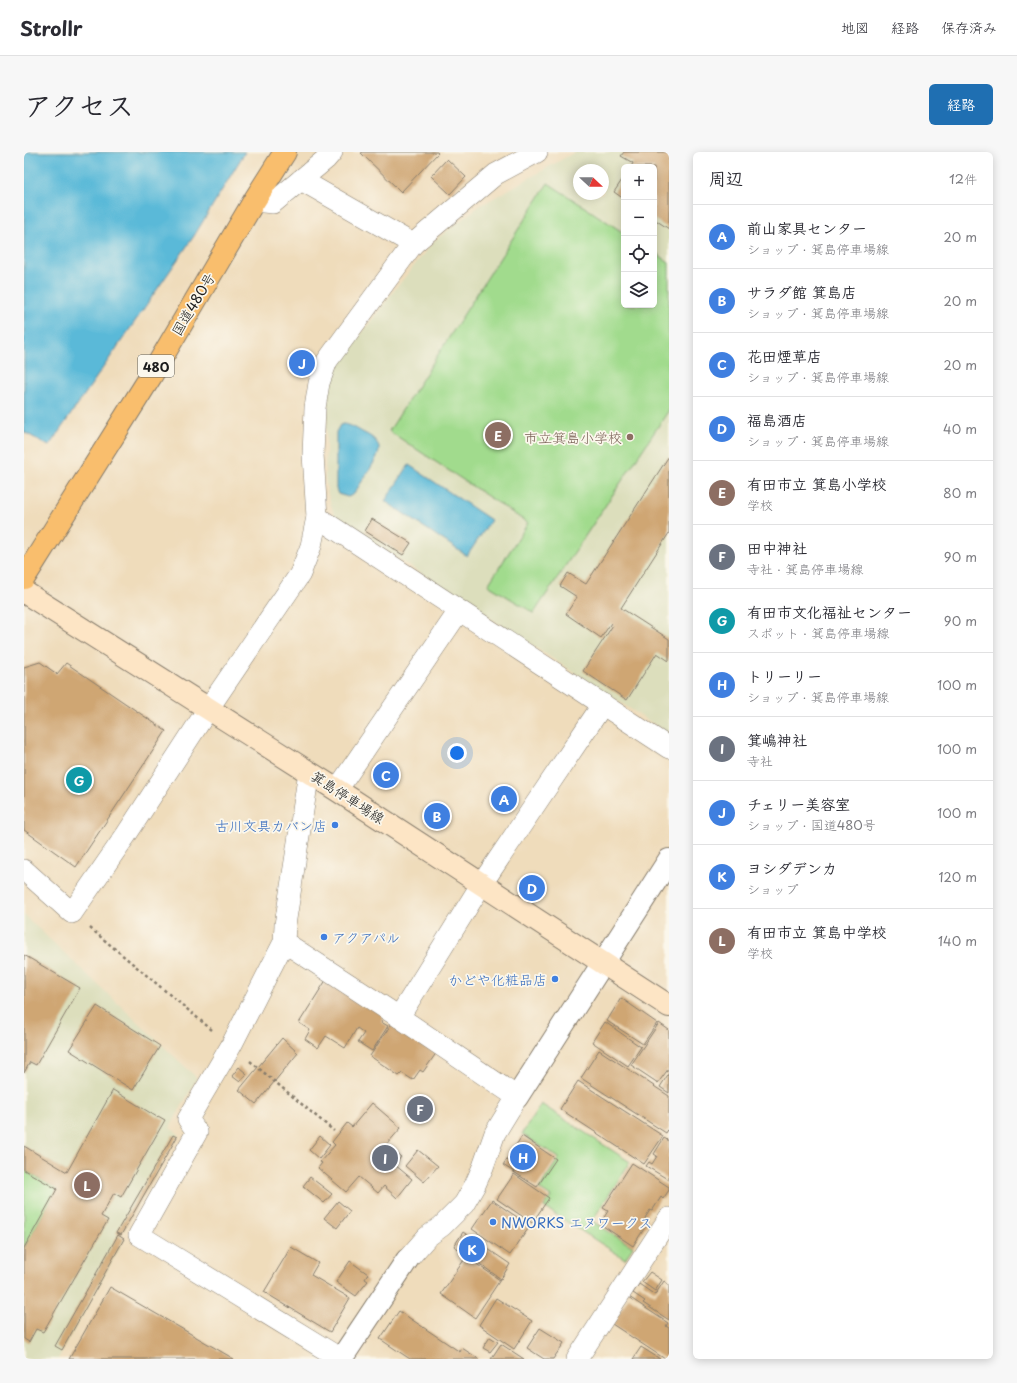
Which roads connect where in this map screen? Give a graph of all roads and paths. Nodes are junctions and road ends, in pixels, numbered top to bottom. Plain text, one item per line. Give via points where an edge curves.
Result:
1 (285, 152) edge
2 (332, 152) edge
3 (537, 152) edge
4 (301, 180) junction
5 (254, 201) junction
6 (413, 244) junction
7 (317, 517) junction
8 (24, 578) edge
9 (24, 592) edge
10 (458, 611) junction
11 (603, 704) junction
12 (208, 709) junction
13 (669, 748) edge
14 (309, 772) junction
15 (337, 790) junction
16 (669, 860) edge
17 (24, 870) edge
18 (482, 885) junction
19 (72, 913) junction
20 (284, 942) junction
21 (603, 964) junction
22 (669, 1006) edge
23 (398, 1017) junction
24 (231, 1046) junction
25 (517, 1097) junction
26 (334, 1130) dead end
27 (669, 1218) edge
28 (407, 1260) joint
29 (341, 1359) edge
30 (577, 1359) edge

1 - 5 highway, 国道480号 / 480
2 - 4 street
3 - 6 street via 496,174
4 - 5 street via 273,203
4 - 6 street
5 - 8 highway, 国道480号 / 480 via 151,376
6 - 7 street via 327,361 319,384 315,408
7 - 10 street
7 - 12 street via 311,546 300,574
9 - 12 main road, 箕島停車場線
10 - 11 street
10 - 15 street
11 - 13 street
11 - 18 street
12 - 14 main road, 箕島停車場線
12 - 19 street
14 - 15 main road, 箕島停車場線
14 - 20 street
15 - 18 main road, 箕島停車場線
16 - 21 street
17 - 19 street
18 - 21 main road, 箕島停車場線
18 - 23 street
19 - 24 path
20 - 23 street
20 - 24 street
21 - 22 main road, 箕島停車場線
21 - 25 street
23 - 25 street
24 - 26 path
24 - 29 street via 188,1119 197,1132 139,1235
25 - 28 street via 495,1133 483,1167 464,1204 427,1237
27 - 30 street
28 - 29 street

